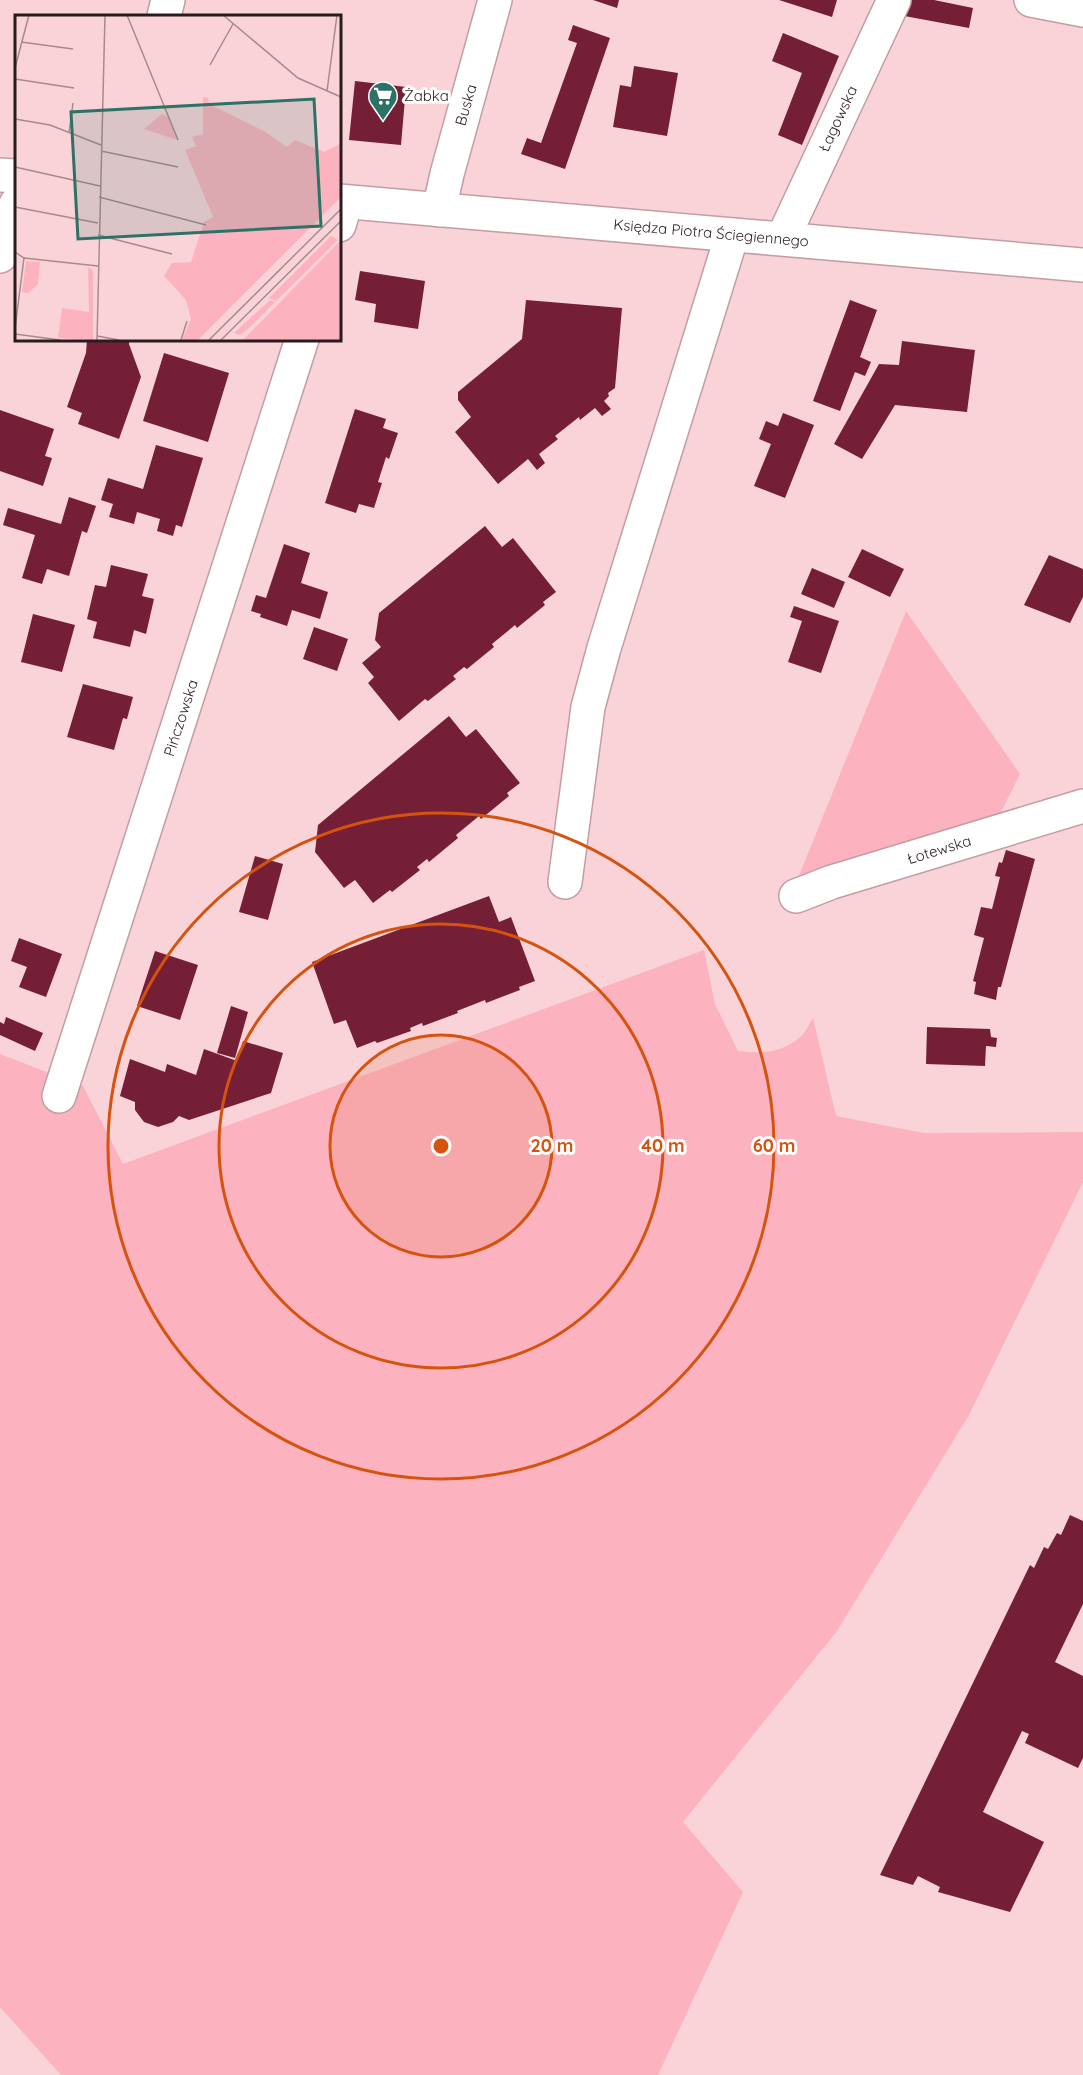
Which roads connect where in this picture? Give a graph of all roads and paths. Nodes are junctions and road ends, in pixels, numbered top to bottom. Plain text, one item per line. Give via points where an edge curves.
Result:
1 (168, 0) edge
2 (495, 0) edge
3 (894, 0) edge
4 (1031, 0) edge
5 (1083, 10) edge
6 (164, 15) edge
7 (0, 175) edge
8 (15, 176) edge
9 (15, 207) edge
10 (342, 209) edge
11 (439, 210) junction
12 (732, 235) junction
13 (783, 238) junction
14 (0, 256) edge
15 (1083, 265) edge
16 (302, 340) edge
17 (1083, 806) edge
18 (565, 882) dead end
19 (796, 896) dead end
20 (58, 1096) dead end

1 - 6 street
2 - 11 street, Buska
3 - 13 street, Łagowska
4 - 5 street
7 - 8 street
9 - 14 street
10 - 11 street, Księdza Piotra Ściegiennego
11 - 12 street, Księdza Piotra Ściegiennego
12 - 13 street, Księdza Piotra Ściegiennego
12 - 18 street via 588,707
13 - 15 street, Księdza Piotra Ściegiennego
16 - 20 street, Pińczowska
17 - 19 street, Łotewska

